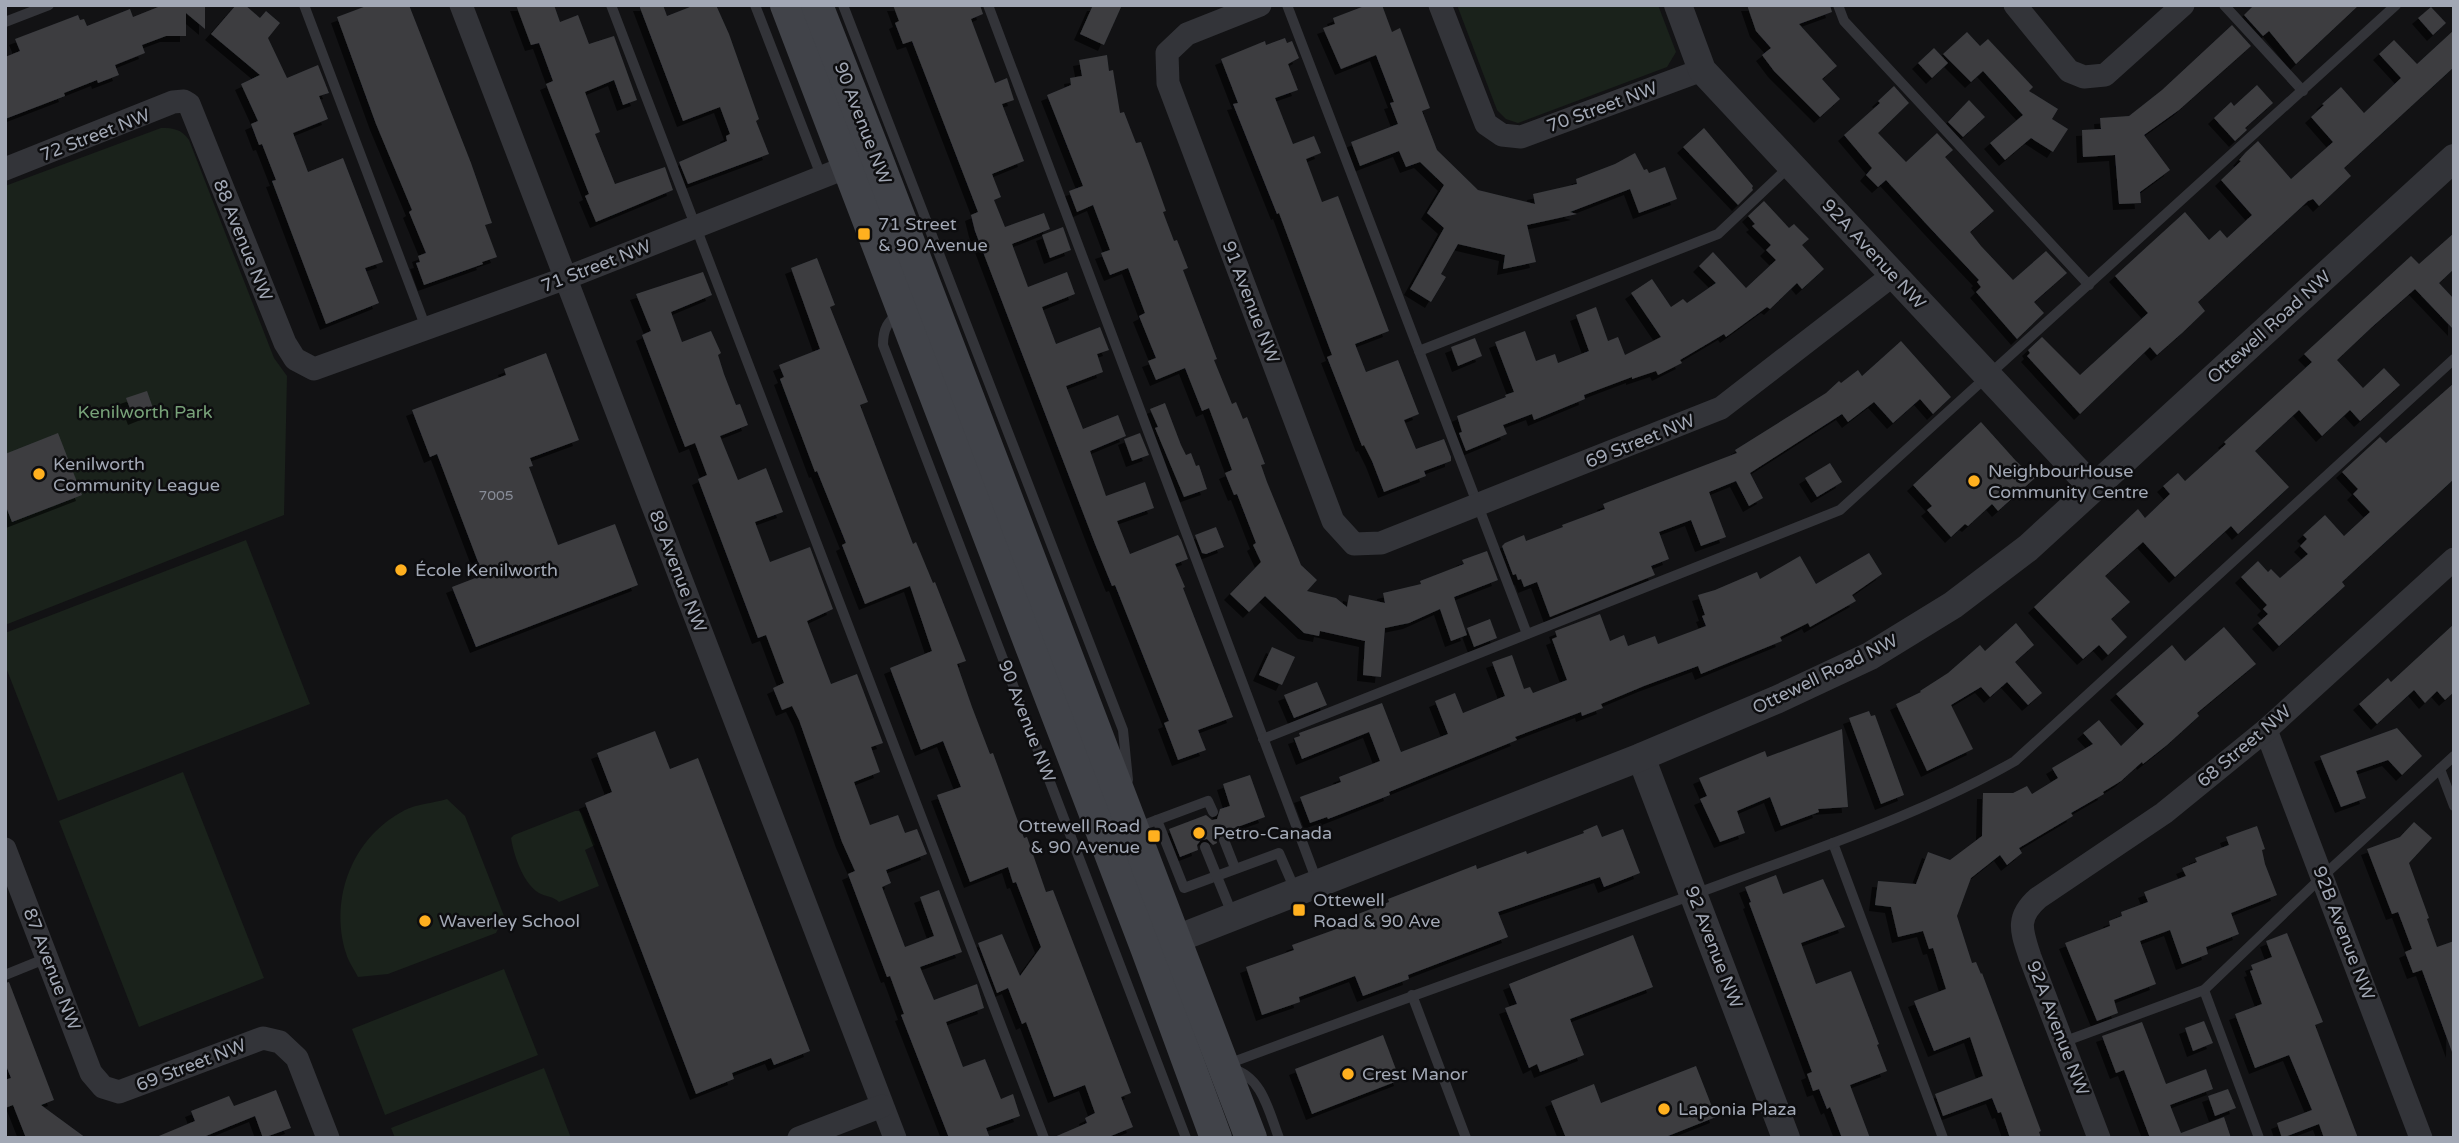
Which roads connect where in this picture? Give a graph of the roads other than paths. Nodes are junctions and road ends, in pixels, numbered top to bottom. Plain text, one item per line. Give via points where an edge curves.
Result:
1 (49, 5) edge
2 (304, 5) edge
3 (461, 5) edge
4 (611, 5) edge
5 (755, 5) edge
6 (786, 5) edge
7 (817, 5) edge
8 (843, 5) edge
9 (988, 5) edge
10 (1260, 5) edge
11 (1287, 5) edge
12 (1440, 5) edge
13 (1678, 5) edge
14 (1838, 5) edge
15 (2015, 5) edge
16 (2183, 5) edge
17 (2224, 5) edge
18 (2396, 5) edge
19 (5, 22) edge
20 (1702, 70) junction
21 (2303, 91) junction
22 (184, 102) joint
23 (2454, 158) edge
24 (1791, 165) junction
25 (849, 167) junction
26 (5, 169) edge
27 (695, 228) junction
28 (1893, 275) junction
29 (566, 278) junction
30 (2089, 285) junction
31 (902, 309) junction
32 (426, 328) junction
33 (1419, 351) junction
34 (2454, 359) edge
35 (314, 369) joint
36 (1989, 377) junction
37 (2093, 488) junction
38 (1478, 505) junction
39 (1354, 544) joint
40 (2454, 559) edge
41 (1527, 634) junction
42 (2266, 730) junction
43 (1263, 739) junction
44 (2454, 756) edge
45 (1641, 757) junction
46 (2440, 769) junction
47 (2454, 806) edge
48 (1213, 812) dead end
49 (1144, 825) junction
50 (1224, 840) dead end
51 (1833, 843) junction
52 (1205, 847) dead end
53 (5, 849) edge
54 (1236, 868) junction
55 (1216, 875) junction
56 (2323, 876) junction
57 (1307, 888) junction
58 (1171, 893) junction
59 (1694, 895) junction
60 (1233, 916) junction
61 (2022, 916) joint
62 (1161, 945) junction
63 (47, 958) junction
64 (5, 975) edge
65 (2204, 990) junction
66 (1412, 995) junction
67 (2063, 1042) junction
68 (1223, 1066) junction
69 (103, 1087) joint
70 (882, 1106) junction
71 (1234, 1135) edge
72 (328, 1138) edge
73 (799, 1138) edge
74 (895, 1138) edge
75 (1044, 1138) edge
76 (1186, 1138) edge
77 (1279, 1138) edge
78 (1466, 1138) edge
79 (1786, 1138) edge
80 (1943, 1138) edge
81 (2099, 1138) edge
82 (2259, 1138) edge
83 (2421, 1138) edge

1 - 19 lane
2 - 32 lane
3 - 29 street, 89 Avenue NW
4 - 27 lane
5 - 25 lane, 90 Avenue NW
6 - 25 main road, 90 Avenue NW
7 - 25 main road, 90 Avenue NW
8 - 49 lane, 90 Avenue NW via 1123,730
9 - 43 lane
10 - 39 street, 91 Avenue NW via 1187,34 1167,53 1168,83 1334,521
11 - 33 lane
12 - 20 street, 70 Street NW via 1486,124 1502,135 1521,137
13 - 20 street, 92A Avenue NW
14 - 30 lane via 1844,21
15 - 16 street via 2069,71 2084,77 2105,75
17 - 21 lane
18 - 21 lane
20 - 24 street, 92A Avenue NW
21 - 30 lane
22 - 26 street, 72 Street NW via 173,102
22 - 35 street, 88 Avenue NW via 192,109 285,343 295,359
23 - 37 street, Ottewell Road NW
24 - 28 street, 92A Avenue NW
24 - 33 lane via 1718,234
25 - 27 street, 71 Street NW
25 - 31 main road, 90 Avenue NW
25 - 49 main road, 90 Avenue NW
27 - 29 street, 71 Street NW
27 - 75 lane
28 - 36 street, 92A Avenue NW
28 - 38 street, 69 Street NW via 1721,408
29 - 32 street, 71 Street NW
29 - 70 street, 89 Avenue NW
30 - 36 lane
31 - 62 main road, 90 Avenue NW
31 - 76 lane, 90 Avenue NW via 883,330 883,345
32 - 35 street, 71 Street NW
33 - 38 lane
34 - 51 lane via 2015,761 1968,788
36 - 37 street, 92A Avenue NW
36 - 41 lane via 1840,510
37 - 45 street, Ottewell Road NW via 1978,587 1870,656
38 - 39 street, 69 Street NW via 1381,544
38 - 41 lane
40 - 42 street, 68 Street NW
41 - 43 lane
42 - 56 street, 92B Avenue NW
42 - 61 street, 68 Street NW via 2164,813 2030,904
43 - 57 lane
44 - 46 lane
45 - 57 street, Ottewell Road NW
45 - 59 street, 92 Avenue NW
46 - 47 lane
46 - 56 lane
48 - 49 lane via 1209,801 1192,814
49 - 58 main road, 90 Avenue NW
50 - 54 lane
51 - 59 lane
51 - 80 lane
52 - 55 lane
53 - 63 street, 87 Avenue NW
54 - 55 lane
54 - 57 lane via 1279,853
55 - 58 lane
55 - 60 lane
56 - 65 lane
56 - 83 street, 92B Avenue NW
57 - 60 street, Ottewell Road NW
58 - 62 main road, 90 Avenue NW
59 - 66 lane
59 - 79 street, 92 Avenue NW
60 - 62 street, Ottewell Road NW
61 - 67 street, 92A Avenue NW via 2022,932
62 - 68 main road, 90 Avenue NW
62 - 71 main road, 90 Avenue NW
63 - 64 lane
63 - 69 street, 87 Avenue NW via 92,1073
65 - 67 lane
65 - 82 lane
66 - 68 lane
66 - 78 lane
67 - 81 street, 92A Avenue NW
68 - 71 main road, 90 Avenue NW
68 - 77 lane via 1238,1070 1257,1085
69 - 72 street, 69 Street NW via 119,1092 263,1038 281,1042 297,1058
70 - 73 street
70 - 74 street, 89 Avenue NW

